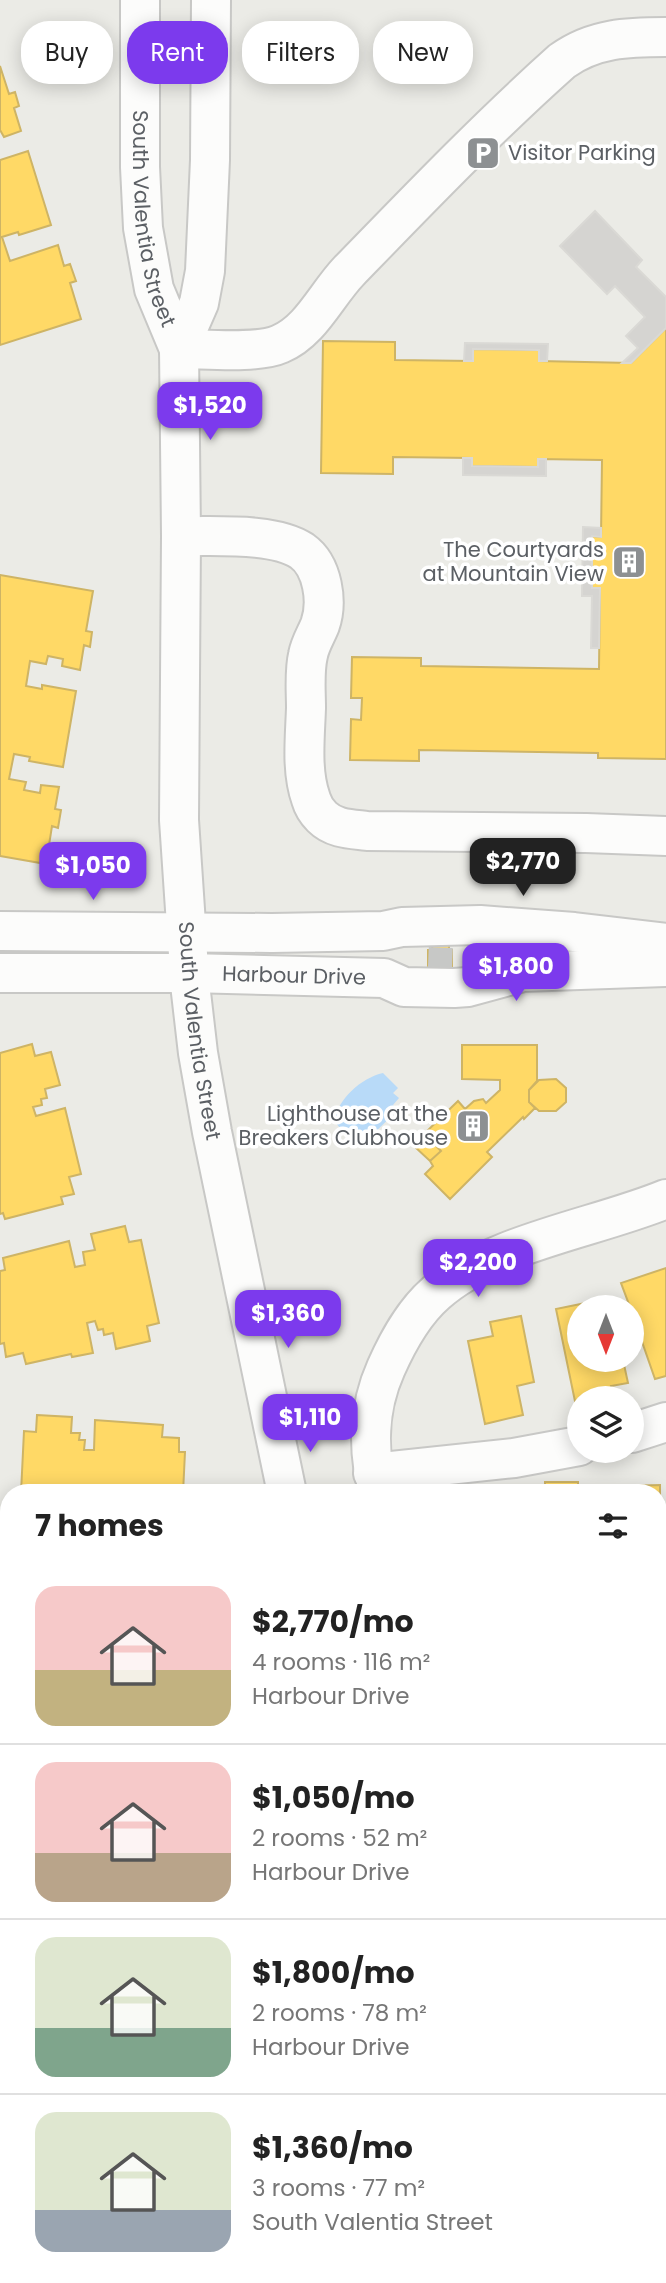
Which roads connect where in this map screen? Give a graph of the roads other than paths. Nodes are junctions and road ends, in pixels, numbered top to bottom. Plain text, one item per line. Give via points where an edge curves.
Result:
1 (140, 0) edge
2 (211, 0) edge
3 (666, 37) edge
4 (179, 349) junction
5 (181, 536) junction
6 (666, 836) edge
7 (480, 925) junction
8 (0, 931) edge
9 (186, 931) junction
10 (383, 931) junction
11 (666, 943) edge
12 (666, 967) edge
13 (471, 971) junction
14 (0, 973) edge
15 (189, 973) junction
16 (384, 978) junction
17 (666, 1199) edge
18 (666, 1422) edge
19 (644, 1429) edge
20 (567, 1448) edge
21 (376, 1483) edge
22 (286, 1484) edge

1 - 4 street, South Valentia Street via 143,228 154,289
2 - 4 street, South Valentia Street via 205,271 197,311
3 - 4 street via 605,40 562,61 346,274 291,338 262,349
4 - 5 street, South Valentia Street
5 - 6 street via 278,541 300,550 317,569 323,605 306,663 306,772 314,807 328,822 367,831
5 - 9 street, South Valentia Street via 179,820
7 - 10 street, Harbour Drive
7 - 11 street, Harbour Drive
7 - 13 street
8 - 9 street, Harbour Drive
9 - 10 street, Harbour Drive
9 - 15 street, South Valentia Street
10 - 16 street
12 - 13 street, Harbour Drive
13 - 16 street via 411,967
13 - 16 street, Harbour Drive via 461,988 418,989
14 - 15 street, Harbour Drive
15 - 16 street, Harbour Drive
15 - 22 street, South Valentia Street via 212,1132
17 - 21 street via 489,1260 435,1293 405,1332 379,1386 372,1416
18 - 19 street
20 - 21 street

